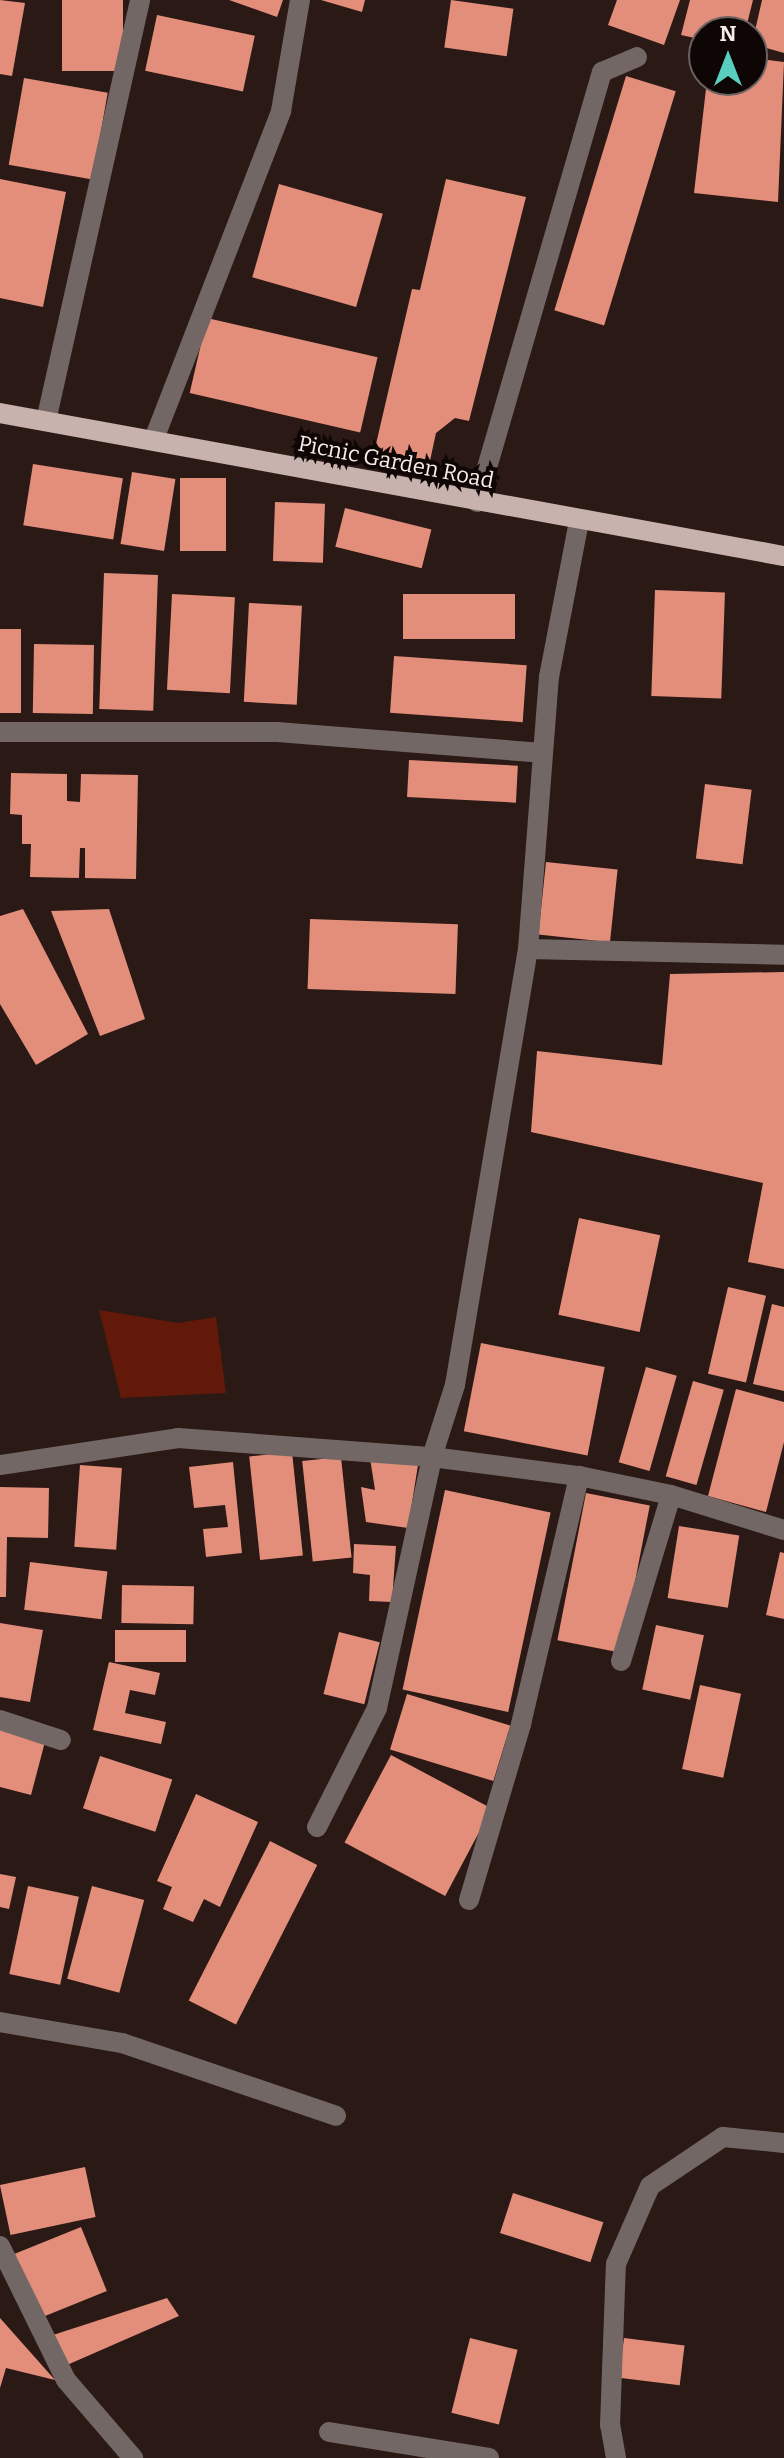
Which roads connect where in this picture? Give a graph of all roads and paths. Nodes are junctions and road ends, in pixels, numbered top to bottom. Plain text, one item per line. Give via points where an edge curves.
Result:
1 (140, 0) edge
2 (300, 0) edge
3 (637, 57) dead end
4 (0, 413) edge
5 (46, 421) junction
6 (154, 439) junction
7 (477, 502) junction
8 (579, 521) junction
9 (784, 556) edge
10 (0, 732) edge
11 (542, 753) junction
12 (528, 949) junction
13 (784, 955) edge
14 (432, 1457) junction
15 (0, 1465) edge
16 (579, 1476) junction
17 (671, 1495) junction
18 (784, 1530) edge
19 (621, 1661) dead end
20 (0, 1720) edge
21 (61, 1740) dead end
22 (317, 1827) dead end
23 (469, 1900) dead end
24 (0, 2022) edge
25 (336, 2116) dead end
26 (784, 2143) edge
27 (0, 2246) edge
28 (329, 2432) dead end
29 (133, 2458) edge
30 (489, 2458) edge
31 (616, 2458) edge

1 - 5 street
2 - 6 street via 281,111
3 - 7 street via 602,72
4 - 5 main road, Picnic Garden Road
5 - 6 main road, Picnic Garden Road
6 - 7 main road, Picnic Garden Road
7 - 8 main road, Picnic Garden Road
8 - 9 main road, Picnic Garden Road
8 - 11 street via 549,677
10 - 11 street via 277,732
11 - 12 street
12 - 13 street
12 - 14 street via 455,1385
14 - 15 street via 178,1438
14 - 16 street
14 - 22 street via 377,1708
16 - 17 street
16 - 23 street via 521,1724
17 - 18 street
17 - 19 street
20 - 21 street
24 - 25 street via 122,2043
26 - 31 street via 723,2137 650,2186 616,2264 610,2425
27 - 29 street via 66,2380
28 - 30 street

